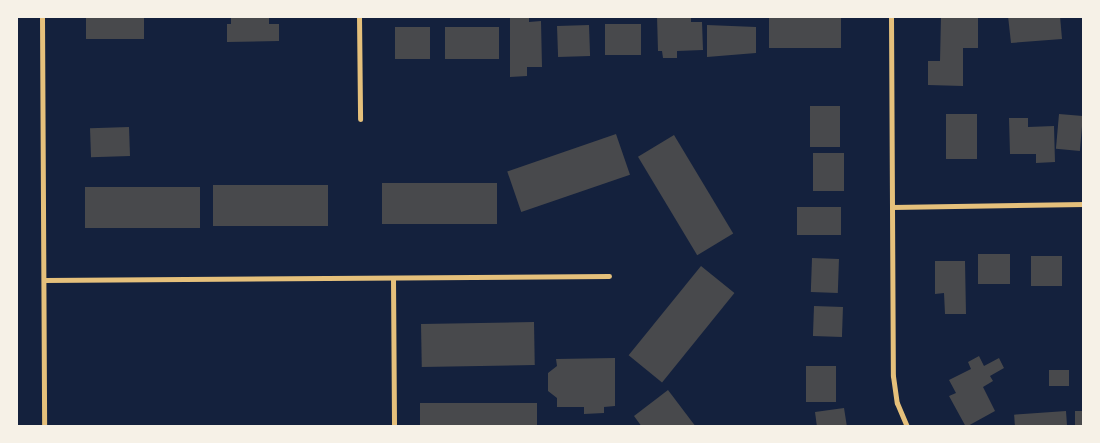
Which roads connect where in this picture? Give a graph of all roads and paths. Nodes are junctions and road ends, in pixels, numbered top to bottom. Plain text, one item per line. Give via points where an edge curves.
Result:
1 (42, 16) edge
2 (359, 16) edge
3 (891, 16) edge
4 (360, 119) dead end
5 (1084, 204) edge
6 (892, 207) junction
7 (609, 276) dead end
8 (393, 278) junction
9 (44, 280) junction
10 (44, 427) edge
11 (394, 427) edge
12 (907, 427) edge

1 - 9 street
2 - 4 street
3 - 6 street
5 - 6 street
6 - 12 street via 893,376 897,403
7 - 8 street
8 - 9 street
8 - 11 street
9 - 10 street

